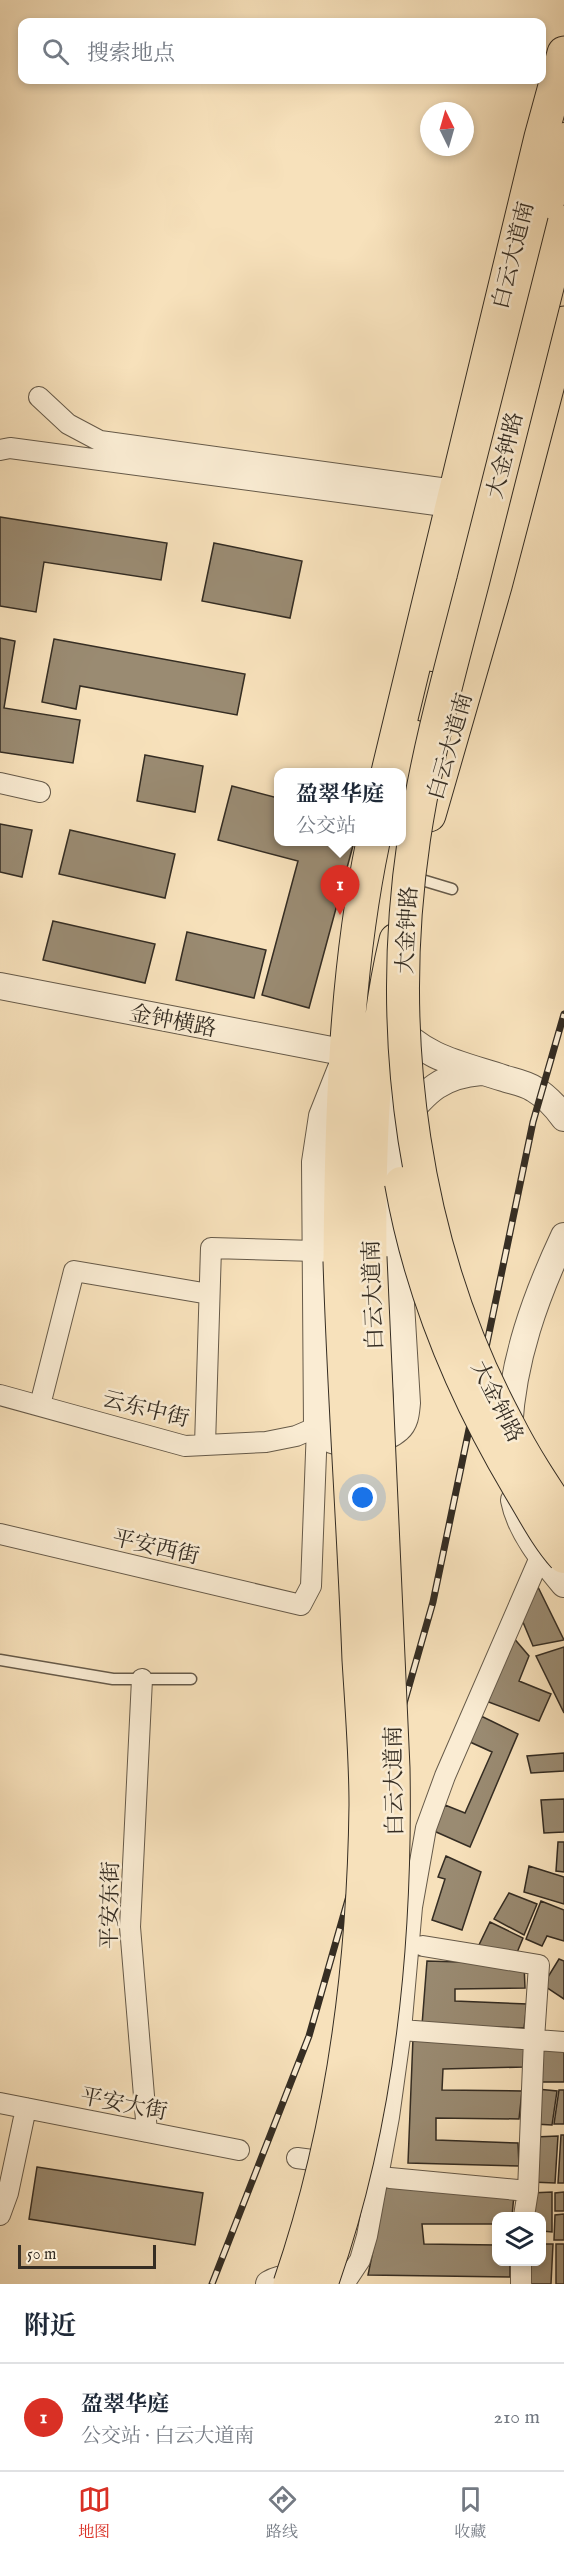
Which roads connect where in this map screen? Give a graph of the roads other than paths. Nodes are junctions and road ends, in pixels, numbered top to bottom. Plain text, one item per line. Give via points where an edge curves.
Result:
1 (564, 53) edge
2 (564, 139) edge
3 (564, 222) edge
4 (564, 322) edge
5 (39, 397) dead end
6 (0, 450) edge
7 (453, 499) junction
8 (389, 768) edge
9 (406, 770) edge
10 (0, 783) edge
11 (40, 792) dead end
12 (372, 846) edge
13 (393, 846) edge
14 (411, 877) junction
15 (452, 889) dead end
16 (0, 986) edge
17 (386, 996) junction
18 (347, 1053) junction
19 (483, 1072) junction
20 (564, 1118) edge
21 (392, 1134) junction
22 (564, 1236) edge
23 (342, 1256) junction
24 (209, 1294) junction
25 (512, 1390) junction
26 (0, 1395) edge
27 (40, 1405) junction
28 (317, 1427) junction
29 (205, 1445) junction
30 (564, 1490) edge
31 (564, 1516) edge
32 (0, 1534) edge
33 (552, 1556) edge
34 (564, 1584) edge
35 (0, 1660) edge
36 (142, 1679) junction
37 (191, 1679) dead end
38 (423, 1946) dead end
39 (402, 2030) junction
40 (534, 2039) junction
41 (564, 2042) edge
42 (0, 2103) edge
43 (26, 2108) junction
44 (147, 2132) junction
45 (239, 2150) dead end
46 (297, 2158) dead end
47 (385, 2174) junction
48 (528, 2191) junction
49 (525, 2212) edge
50 (0, 2215) edge
51 (521, 2266) edge
52 (269, 2284) edge
53 (290, 2284) edge
54 (316, 2284) edge
55 (321, 2284) edge
56 (344, 2284) edge
57 (521, 2284) edge

1 - 7 highway, 白云大道南
2 - 9 main road, 大金钟路
3 - 31 main road, 大金钟路, bridge via 429,757 410,870 403,1008 415,1144 426,1200 452,1291 474,1354 507,1424
4 - 14 highway, 白云大道南 via 492,596
5 - 7 street via 68,424 100,441
6 - 7 street via 10,448
7 - 8 highway, 白云大道南
10 - 11 street
12 - 18 highway, 白云大道南 via 361,911
13 - 33 main road, 大金钟路, bridge via 383,936 384,1039 395,1146 411,1231 445,1338 487,1434 532,1510
14 - 15 lane
14 - 17 highway, 白云大道南
16 - 18 street, 金钟横路
17 - 19 street via 392,1018 414,1044
17 - 21 street
17 - 23 highway, 白云大道南 via 374,1116
18 - 23 highway, 白云大道南
19 - 20 street via 532,1088 556,1106
19 - 21 street via 444,1080 423,1095
21 - 28 street via 406,1418 386,1437 365,1440 334,1440
22 - 25 street via 542,1284
23 - 24 street via 211,1248
23 - 28 street
23 - 53 highway, 白云大道南, bridge via 366,1803 362,1900 341,2085 321,2182
23 - 55 highway, 白云大道南, bridge via 393,1768 394,1829 383,1998 368,2103 349,2193
24 - 27 street via 74,1271
24 - 29 street
25 - 30 street via 516,1414 535,1451
25 - 33 street via 507,1461 515,1505 527,1532
26 - 27 street, 云东中街
27 - 29 street, 云东中街 via 185,1446
28 - 29 street, 云东中街 via 266,1442
28 - 32 street, 平安西街 via 311,1586 301,1605
33 - 34 street
33 - 39 street via 445,1776 426,1828 412,1907
35 - 36 lane via 113,1679
36 - 37 lane
36 - 44 street, 平安东街 via 130,1927
38 - 40 street via 540,1965
39 - 40 street
39 - 47 street
40 - 41 street
40 - 48 street
42 - 43 street, 平安大街
43 - 44 street, 平安大街
43 - 50 street
44 - 45 street, 平安大街
46 - 47 street
47 - 48 street
47 - 56 street via 360,2260
48 - 49 street
51 - 57 street
52 - 54 street via 277,2279 297,2278

